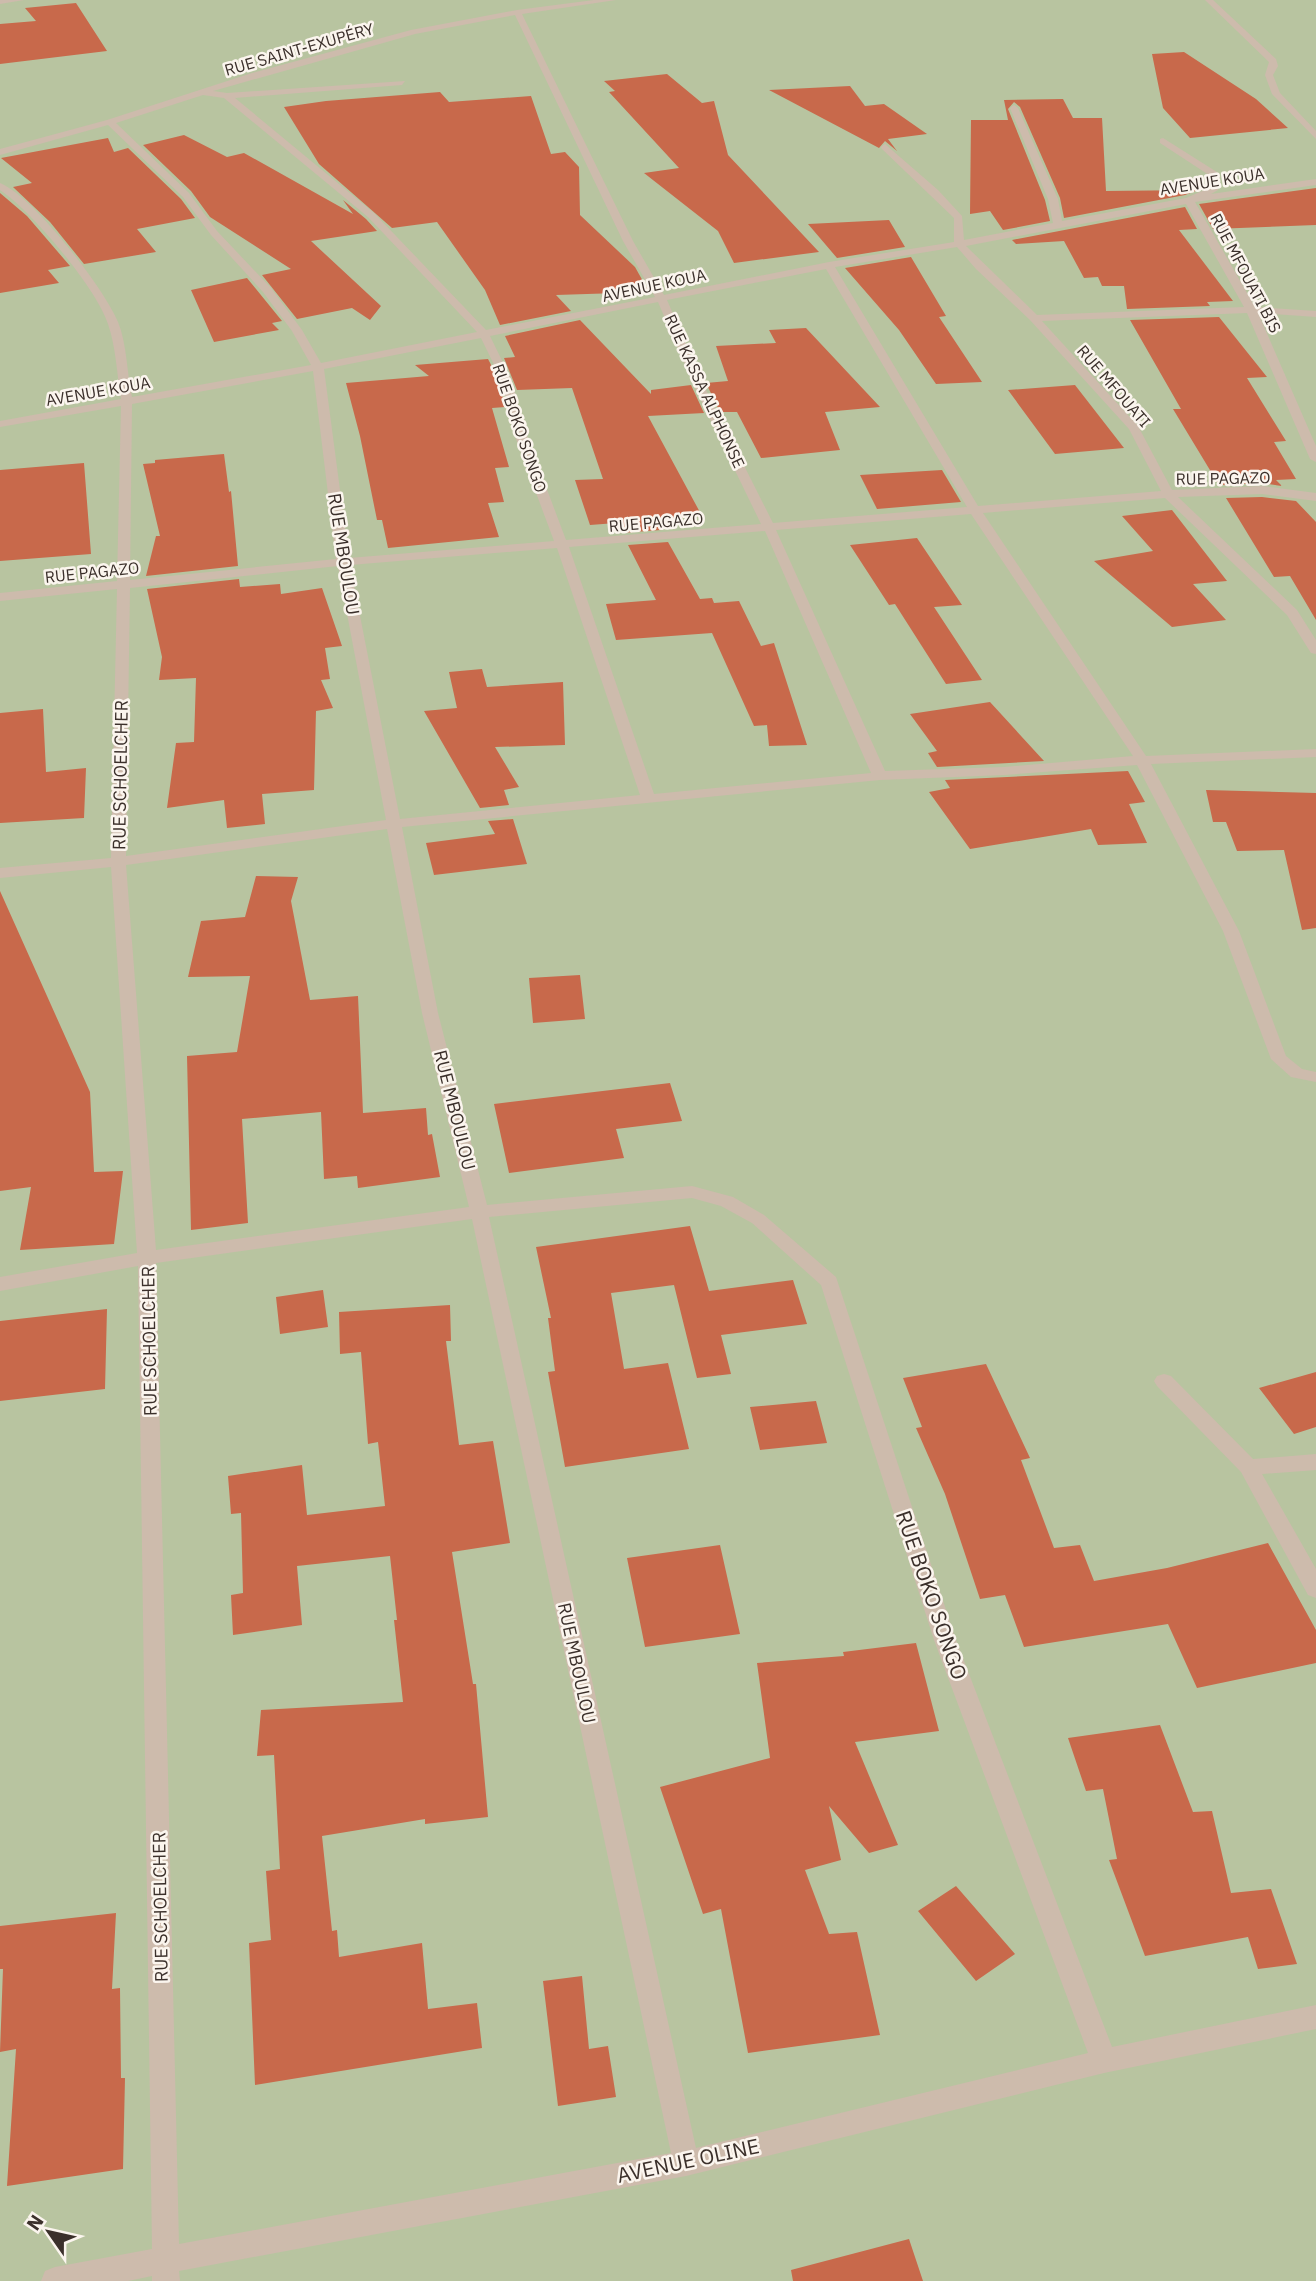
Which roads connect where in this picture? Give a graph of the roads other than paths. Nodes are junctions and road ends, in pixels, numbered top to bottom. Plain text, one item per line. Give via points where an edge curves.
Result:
1 (20, 0) edge
2 (612, 0) edge
3 (1209, 0) edge
4 (0, 2) edge
5 (516, 12) junction
6 (402, 83) dead end
7 (203, 92) junction
8 (227, 96) junction
9 (1014, 108) dead end
10 (110, 122) junction
11 (1316, 136) edge
12 (1163, 141) dead end
13 (885, 147) dead end
14 (0, 152) edge
15 (1316, 182) edge
16 (0, 186) edge
17 (1189, 200) junction
18 (1058, 224) junction
19 (959, 244) junction
20 (829, 265) junction
21 (663, 299) junction
22 (1251, 310) junction
23 (1316, 314) edge
24 (1034, 318) junction
25 (484, 334) junction
26 (318, 367) junction
27 (127, 401) junction
28 (0, 408) edge
29 (5, 423) edge
30 (1316, 459) edge
31 (1168, 494) junction
32 (1316, 497) edge
33 (976, 512) junction
34 (769, 527) junction
35 (562, 546) junction
36 (344, 562) junction
37 (124, 585) junction
38 (0, 597) edge
39 (1316, 650) edge
40 (1316, 753) edge
41 (1142, 760) junction
42 (880, 776) junction
43 (648, 798) junction
44 (392, 824) junction
45 (118, 862) junction
46 (0, 873) edge
47 (1316, 1077) edge
48 (479, 1212) junction
49 (147, 1258) junction
50 (0, 1284) edge
51 (1164, 1381) dead end
52 (1316, 1462) edge
53 (1248, 1467) junction
54 (1316, 1589) edge
55 (1316, 2017) edge
56 (1104, 2061) junction
57 (686, 2163) junction
58 (166, 2269) edge
59 (55, 2281) edge

1 - 4 street
2 - 5 street, RUE SAINT-EXUPÉRY
3 - 11 street via 1273,61 1269,75 1276,94
5 - 7 street, RUE SAINT-EXUPÉRY via 403,35
5 - 21 street, RUE KASSA ALPHONSE via 628,241
6 - 8 street
7 - 8 street
7 - 10 street, RUE SAINT-EXUPÉRY
8 - 25 street, RUE BOKO SONGO via 371,215
9 - 18 street via 1053,198
10 - 14 street, RUE SAINT-EXUPÉRY
10 - 26 street, RUE MBOULOU via 186,195 267,290
12 - 17 street, RUE MFOUATI BIS via 1217,176 1213,190
13 - 19 street via 959,218
15 - 17 street, AVENUE KOUA
16 - 27 street, RUE SCHOELCHER via 19,198 88,278 113,323
17 - 18 street, AVENUE KOUA
17 - 22 street, RUE MFOUATI BIS
18 - 19 street, AVENUE KOUA
19 - 20 street, AVENUE KOUA
19 - 24 street, RUE MFOUATI
20 - 21 street, AVENUE KOUA
20 - 33 street
21 - 25 street, AVENUE KOUA
21 - 34 street, RUE KASSA ALPHONSE via 701,390
22 - 23 street
22 - 24 street
22 - 30 street, RUE MFOUATI BIS
24 - 31 street, RUE MFOUATI via 1134,428
25 - 26 street, AVENUE KOUA
25 - 35 street, RUE BOKO SONGO via 506,379 522,439
26 - 27 street, AVENUE KOUA
26 - 36 street, RUE MBOULOU
27 - 29 street, AVENUE KOUA
27 - 37 street, RUE SCHOELCHER
28 - 29 street
31 - 32 street, RUE PAGAZO via 1262,490
31 - 33 street, RUE PAGAZO
31 - 39 street, RUE MFOUATI via 1292,613
33 - 34 street, RUE PAGAZO
33 - 41 street
34 - 35 street, RUE PAGAZO
34 - 42 street, RUE KASSA ALPHONSE
35 - 36 street, RUE PAGAZO
35 - 43 street, RUE BOKO SONGO
36 - 37 street, RUE PAGAZO
36 - 44 street, RUE MBOULOU
37 - 38 street, RUE PAGAZO
37 - 45 street, RUE SCHOELCHER
40 - 41 street
41 - 42 street
41 - 47 street via 1231,931 1279,1059 1297,1073
42 - 43 street
43 - 44 street
44 - 45 street
44 - 48 street, RUE MBOULOU via 430,1013
45 - 46 street
45 - 49 street, RUE SCHOELCHER
48 - 49 street, RUE BOKO SONGO
48 - 56 street, RUE BOKO SONGO via 692,1192 727,1201 758,1219 829,1282 945,1640
48 - 57 street, RUE MBOULOU
49 - 50 street, RUE BOKO SONGO
49 - 58 street, RUE SCHOELCHER
51 - 53 street
52 - 53 street
53 - 54 street
55 - 56 street, AVENUE OLINE
56 - 57 street, AVENUE OLINE
57 - 58 street, AVENUE OLINE
58 - 59 street, AVENUE OLINE

